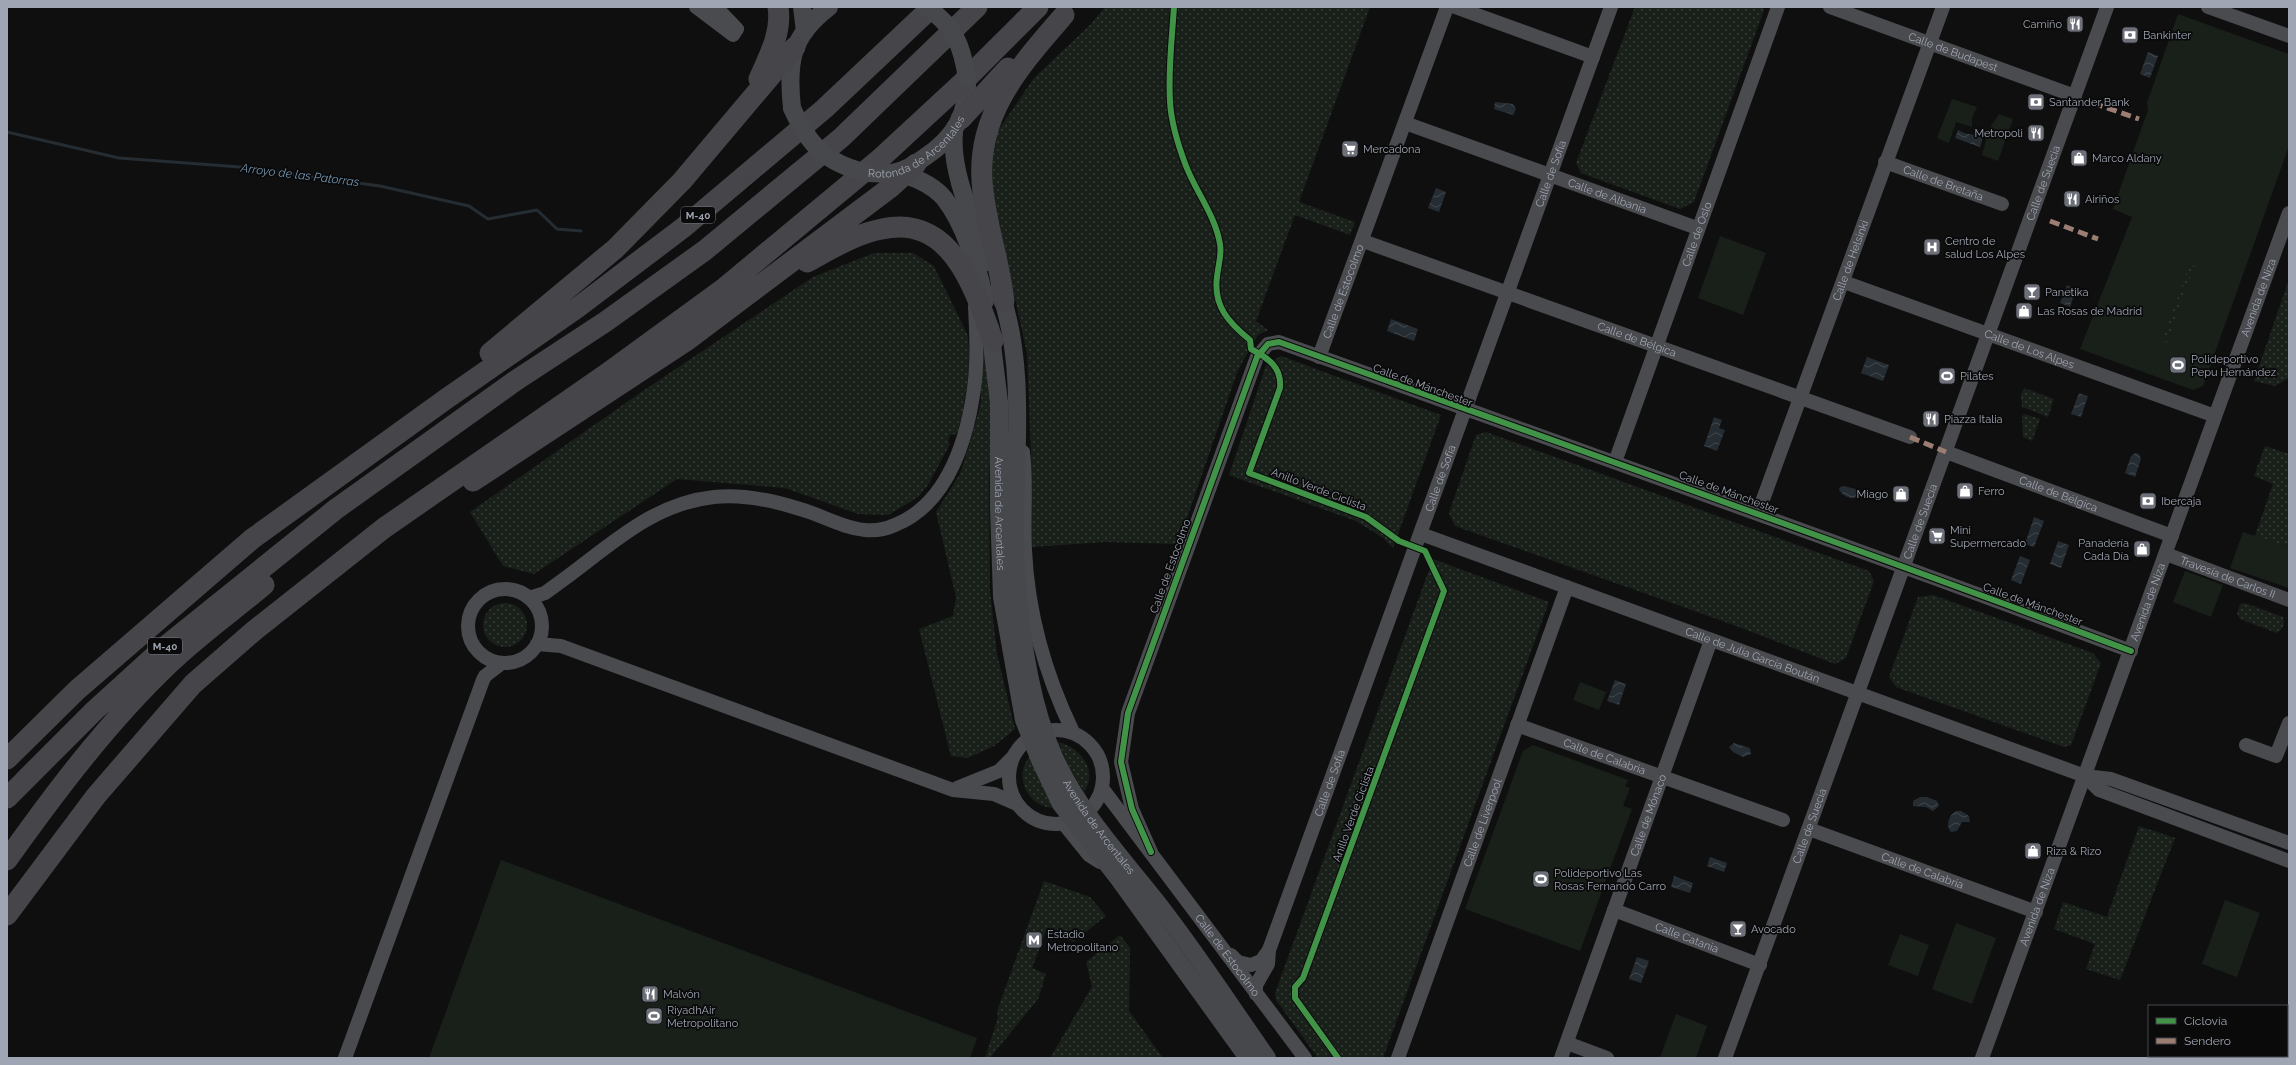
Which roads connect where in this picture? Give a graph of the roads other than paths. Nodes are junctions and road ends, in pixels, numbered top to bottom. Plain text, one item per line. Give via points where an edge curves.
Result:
1 (696, 7) edge
2 (716, 7) edge
3 (778, 7) edge
4 (802, 7) edge
5 (830, 7) edge
6 (926, 7) edge
7 (932, 7) edge
8 (977, 7) edge
9 (1038, 7) edge
10 (1447, 7) edge
11 (1455, 7) edge
12 (1611, 7) edge
13 (1778, 7) edge
14 (1830, 7) edge
15 (1943, 7) edge
16 (2107, 7) edge
17 (2208, 7) edge
18 (1068, 11) edge
19 (2238, 12) edge
20 (2289, 36) edge
21 (800, 39) junction
22 (1930, 43) junction
23 (1594, 57) junction
24 (2075, 96) junction
25 (749, 101) junction
26 (1405, 123) junction
27 (958, 126) junction
28 (1885, 162) junction
29 (901, 174) junction
30 (1550, 176) junction
31 (2002, 204) dead end
32 (2289, 213) edge
33 (1697, 228) junction
34 (1363, 241) junction
35 (2283, 247) edge
36 (1844, 282) junction
37 (757, 289) junction
38 (975, 291) junction
39 (1508, 293) junction
40 (1004, 301) junction
41 (605, 322) junction
42 (1989, 334) junction
43 (993, 341) junction
44 (1655, 347) junction
45 (1319, 357) junction
46 (1801, 398) junction
47 (446, 399) junction
48 (1465, 411) junction
49 (1017, 414) junction
50 (2215, 416) junction
51 (1910, 437) dead end
52 (1946, 452) junction
53 (1615, 462) junction
54 (1758, 513) junction
55 (384, 528) junction
56 (1421, 534) junction
57 (2172, 536) junction
58 (2166, 554) junction
59 (1904, 567) junction
60 (1567, 588) junction
61 (529, 598) junction
62 (2289, 600) edge
63 (542, 627) junction
64 (1711, 640) junction
65 (537, 644) junction
66 (561, 646) junction
67 (2130, 651) junction
68 (479, 652) junction
69 (502, 663) junction
70 (485, 676) junction
71 (1858, 693) junction
72 (2289, 723) edge
73 (1517, 725) junction
74 (1072, 732) junction
75 (1037, 733) junction
76 (2246, 745) dead end
77 (1012, 758) junction
78 (7, 759) edge
79 (2085, 776) junction
80 (1662, 777) junction
81 (1102, 788) junction
82 (952, 790) junction
83 (7, 798) edge
84 (1017, 804) junction
85 (2196, 810) junction
86 (1075, 819) junction
87 (1783, 820) dead end
88 (2190, 824) junction
89 (1809, 829) junction
90 (2289, 843) edge
91 (1151, 852) junction
92 (7, 860) edge
93 (2289, 861) edge
94 (1614, 910) junction
95 (2036, 912) junction
96 (7, 915) edge
97 (1222, 948) junction
98 (1269, 950) junction
99 (1760, 965) junction
100 (1256, 994) junction
101 (1567, 1043) junction
102 (345, 1058) edge
103 (1248, 1058) edge
104 (1267, 1058) edge
105 (1305, 1058) edge
106 (1398, 1058) edge
107 (1561, 1058) edge
108 (1607, 1058) edge
109 (1725, 1058) edge
110 (1982, 1058) edge

1 - 2 street via 733,35 737,29
3 - 25 highway via 779,26 775,41
4 - 21 main road, Rotonda de Arcentales
5 - 21 main road via 815,18
6 - 27 main road, Rotonda de Arcentales, bridge via 941,19 957,39 962,52 967,78 967,96
7 - 47 highway, M-40 via 824,109 684,227 577,308
8 - 41 highway, M-40 via 835,143 704,250
9 - 55 highway via 962,83 882,157 723,289 605,375
10 - 26 street, Calle de Estocolmo
11 - 23 street
12 - 23 street, Calle de Sofía
13 - 33 street, Calle de Oslo
14 - 22 street, Calle de Budapest
15 - 22 street, Calle de Helsinki
16 - 24 street, Calle de Suecia
17 - 19 street
18 - 27 highway via 1024,52
18 - 40 highway via 1032,52 997,103 981,157 982,190 1001,272
19 - 20 street
21 - 25 highway
21 - 29 main road, Rotonda de Arcentales, bridge via 789,78 792,108 813,146 844,168 867,173
22 - 24 street, Calle de Budapest
22 - 28 street, Calle de Helsinki
23 - 30 street, Calle de Sofía
24 - 42 street, Calle de Suecia
25 - 47 highway via 682,181 615,249 485,357
26 - 30 street, Calle de Albania
26 - 34 street, Calle de Estocolmo
27 - 29 main road, Rotonda de Arcentales via 936,150
27 - 40 main road, Avenida de Arcentales via 952,149 956,170
28 - 31 street, Calle de Bretaña
28 - 36 street, Calle de Helsinki
29 - 37 highway
29 - 43 main road, Avenida de Arcentales via 913,186 951,211 964,235 977,269
30 - 33 street, Calle de Albania
30 - 39 street, Calle de Sofía
32 - 35 street, Avenida de Niza
33 - 44 street, Calle de Oslo
34 - 39 street, Calle de Bélgica
34 - 45 street, Calle de Estocolmo
35 - 50 street, Avenida de Niza
36 - 42 street, Calle de Los Alpes
36 - 46 street, Calle de Helsinki
37 - 38 highway via 851,239 880,229 904,227 926,232 941,243 958,261
37 - 55 highway via 658,360 472,482
38 - 43 highway
38 - 61 street via 977,360 972,403 956,457 938,493 923,509 906,521 888,528 867,531 800,509 748,496 714,497 682,504 635,525 545,593
39 - 44 street, Calle de Bélgica
39 - 48 street, Calle de Sofía
40 - 49 main road, Avenida de Arcentales via 1013,353
41 - 83 highway, M-40 via 515,381 336,509 161,650 95,710
41 - 92 highway via 448,445 342,520 170,662 111,726 36,819
42 - 50 street, Calle de Los Alpes
42 - 52 street, Calle de Suecia
43 - 75 main road, Avenida de Arcentales via 999,402 1002,597 1024,720
44 - 46 street, Calle de Bélgica
44 - 53 street, Calle de Oslo
45 - 48 street, Calle de Mánchester
45 - 91 street, Calle de Estocolmo via 1280,342 1268,344 1257,357 1128,713 1121,762 1132,809
46 - 51 street, Calle de Bélgica
46 - 54 street, Calle de Helsinki
47 - 78 highway, M-40 via 252,539 77,690
48 - 53 street, Calle de Mánchester
48 - 56 street, Calle de Sofía
49 - 74 street, Avenida de Arcentales via 1025,472 1024,524 1030,601 1036,635 1047,670
49 - 75 main road, Avenida de Arcentales via 1016,571 1036,707
50 - 57 street, Avenida de Niza
52 - 57 street, Calle de Bélgica
52 - 59 street, Calle de Suecia
53 - 54 street, Calle de Mánchester
54 - 59 street, Calle de Mánchester
55 - 96 highway via 255,630 193,684 96,796
56 - 60 street, Calle de Julia García Boután
56 - 98 street, Calle de Sofía
57 - 58 street, Avenida de Niza
58 - 62 street, Travesía de Carlos II
58 - 67 street, Avenida de Niza
59 - 67 street, Calle de Mánchester
59 - 71 street, Calle de Suecia
60 - 64 street, Calle de Julia García Boután
60 - 73 street, Calle de Liverpool
61 - 63 street via 541,616
61 - 68 street via 509,589 487,593 478,600 468,621 472,643
63 - 65 street
63 - 66 street
64 - 71 street, Calle de Julia García Boután
64 - 80 street, Calle de Mónaco
65 - 66 street
65 - 69 street via 522,658
66 - 82 street
67 - 79 street, Avenida de Niza
68 - 69 street
68 - 70 street
69 - 70 street
70 - 102 street
71 - 79 street, Calle de Julia García Boután
71 - 89 street, Calle de Suecia
72 - 76 street via 2276,756
73 - 80 street, Calle de Calabria
73 - 106 street, Calle de Liverpool
74 - 75 street via 1054,729
74 - 81 street via 1083,737 1098,754 1103,771
75 - 77 street via 1020,746
75 - 86 main road, Avenida de Arcentales via 1055,759
77 - 82 street via 999,771
77 - 84 street via 1009,782
79 - 85 street, Calle de Julia García Boután via 2104,777
79 - 88 street, Calle de Julia García Boután via 2099,790
79 - 95 street, Avenida de Niza
80 - 87 street, Calle de Calabria
80 - 94 street, Calle de Mónaco
81 - 86 street via 1096,802
81 - 91 street, Calle de Estocolmo
82 - 84 street via 994,794
84 - 86 street via 1025,813 1040,821
85 - 88 street
85 - 90 street, Calle de Julia García Boután
86 - 103 main road, Avenida de Arcentales
86 - 104 main road, Avenida de Arcentales via 1164,911
88 - 93 street, Calle de Julia García Boután
89 - 95 street, Calle de Calabria
89 - 99 street, Calle de Suecia
91 - 97 street, Calle de Estocolmo
94 - 99 street, Calle Catania
94 - 101 street, Calle de Mónaco
95 - 110 street, Avenida de Niza
97 - 98 street, Calle de Sofía via 1238,962 1251,965 1261,961
97 - 100 street, Calle de Estocolmo
98 - 100 street, Calle de Sofía via 1268,964 1256,985
99 - 109 street, Calle de Suecia
100 - 105 street, Calle de Estocolmo
101 - 107 street, Calle de Mónaco
101 - 108 street

